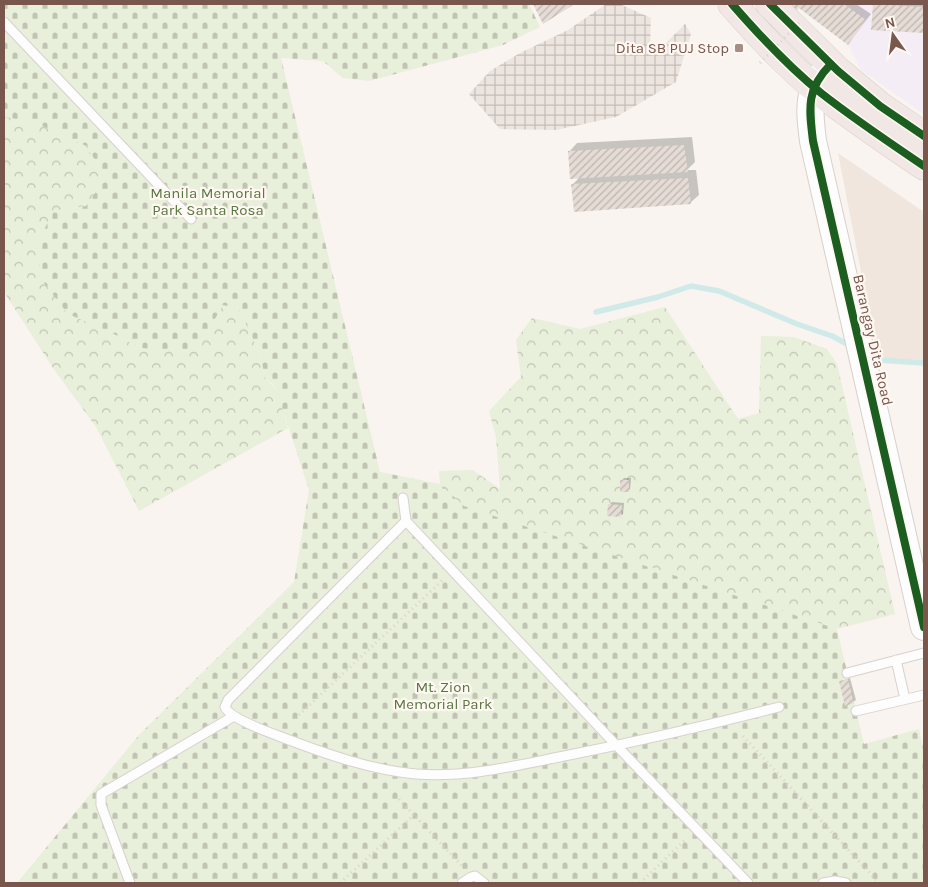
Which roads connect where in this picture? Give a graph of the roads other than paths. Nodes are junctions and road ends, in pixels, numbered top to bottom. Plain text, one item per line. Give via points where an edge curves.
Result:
1 (732, 4) edge
2 (770, 4) edge
3 (4, 22) edge
4 (831, 64) junction
5 (814, 86) junction
6 (863, 124) junction
7 (924, 136) edge
8 (813, 141) junction
9 (924, 166) edge
10 (191, 219) dead end
11 (403, 498) dead end
12 (406, 521) junction
13 (924, 627) edge
14 (924, 652) edge
15 (896, 660) junction
16 (847, 673) dead end
17 (924, 695) edge
18 (905, 700) junction
19 (779, 707) dead end
20 (856, 711) dead end
21 (234, 716) junction
22 (616, 746) junction
23 (130, 883) edge
24 (462, 883) edge
25 (484, 883) edge
26 (748, 883) edge
27 (823, 883) edge
28 (846, 883) edge

1 - 5 highway
2 - 4 highway
3 - 10 lane
4 - 5 street, Barangay Dita Road
4 - 7 highway via 880,106
5 - 6 highway
5 - 8 street, Barangay Dita Road via 809,112
6 - 8 street via 841,117 827,119 817,125
6 - 9 highway
8 - 13 street, Barangay Dita Road
11 - 12 lane
12 - 21 lane via 228,700 226,710
12 - 22 lane
14 - 15 lane
15 - 16 lane
15 - 18 lane
17 - 18 lane
18 - 20 lane
19 - 22 lane
21 - 22 lane via 312,749 416,774 462,774 499,769
21 - 23 lane via 101,794 101,805
22 - 26 lane
24 - 25 lane via 475,876
27 - 28 lane

